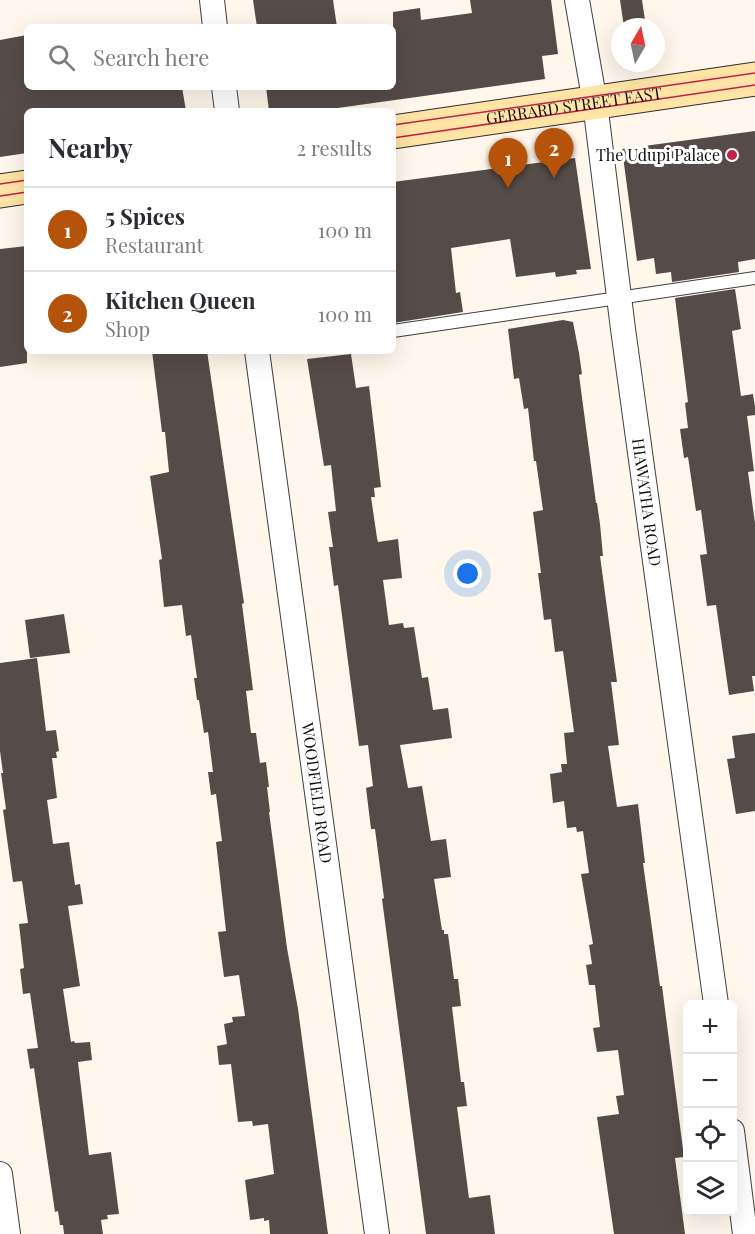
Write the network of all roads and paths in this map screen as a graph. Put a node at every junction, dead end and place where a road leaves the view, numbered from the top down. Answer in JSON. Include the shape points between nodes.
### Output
{"nodes":[{"id":1,"x":212,"y":0,"type":"edge"},
{"id":2,"x":577,"y":0,"type":"edge"},
{"id":3,"x":216,"y":24,"type":"edge"},
{"id":4,"x":755,"y":79,"type":"edge"},
{"id":5,"x":224,"y":90,"type":"edge"},
{"id":6,"x":595,"y":103,"type":"junction"},
{"id":7,"x":227,"y":108,"type":"edge"},
{"id":8,"x":396,"y":132,"type":"edge"},
{"id":9,"x":24,"y":187,"type":"edge"},
{"id":10,"x":0,"y":191,"type":"edge"},
{"id":11,"x":755,"y":278,"type":"edge"},
{"id":12,"x":619,"y":298,"type":"junction"},
{"id":13,"x":396,"y":330,"type":"edge"},
{"id":14,"x":257,"y":354,"type":"edge"},
{"id":15,"x":715,"y":1000,"type":"edge"},
{"id":16,"x":736,"y":1162,"type":"edge"},
{"id":17,"x":0,"y":1174,"type":"edge"},
{"id":18,"x":8,"y":1234,"type":"edge"},
{"id":19,"x":377,"y":1234,"type":"edge"},
{"id":20,"x":745,"y":1234,"type":"edge"}],
"edges":[{"from":1,"to":3,"type":"street"},
{"from":2,"to":6,"type":"street","name":"HIAWATHA ROAD"},
{"from":4,"to":6,"type":"main road","name":"GERRARD STREET EAST"},
{"from":5,"to":7,"type":"street"},
{"from":6,"to":8,"type":"main road","name":"GERRARD STREET EAST"},
{"from":6,"to":12,"type":"street","name":"HIAWATHA ROAD"},
{"from":9,"to":10,"type":"main road"},
{"from":11,"to":12,"type":"lane"},
{"from":12,"to":13,"type":"lane"},
{"from":12,"to":15,"type":"street","name":"HIAWATHA ROAD"},
{"from":14,"to":19,"type":"street","name":"WOODFIELD ROAD"},
{"from":16,"to":20,"type":"street"},
{"from":17,"to":18,"type":"street"}]}
